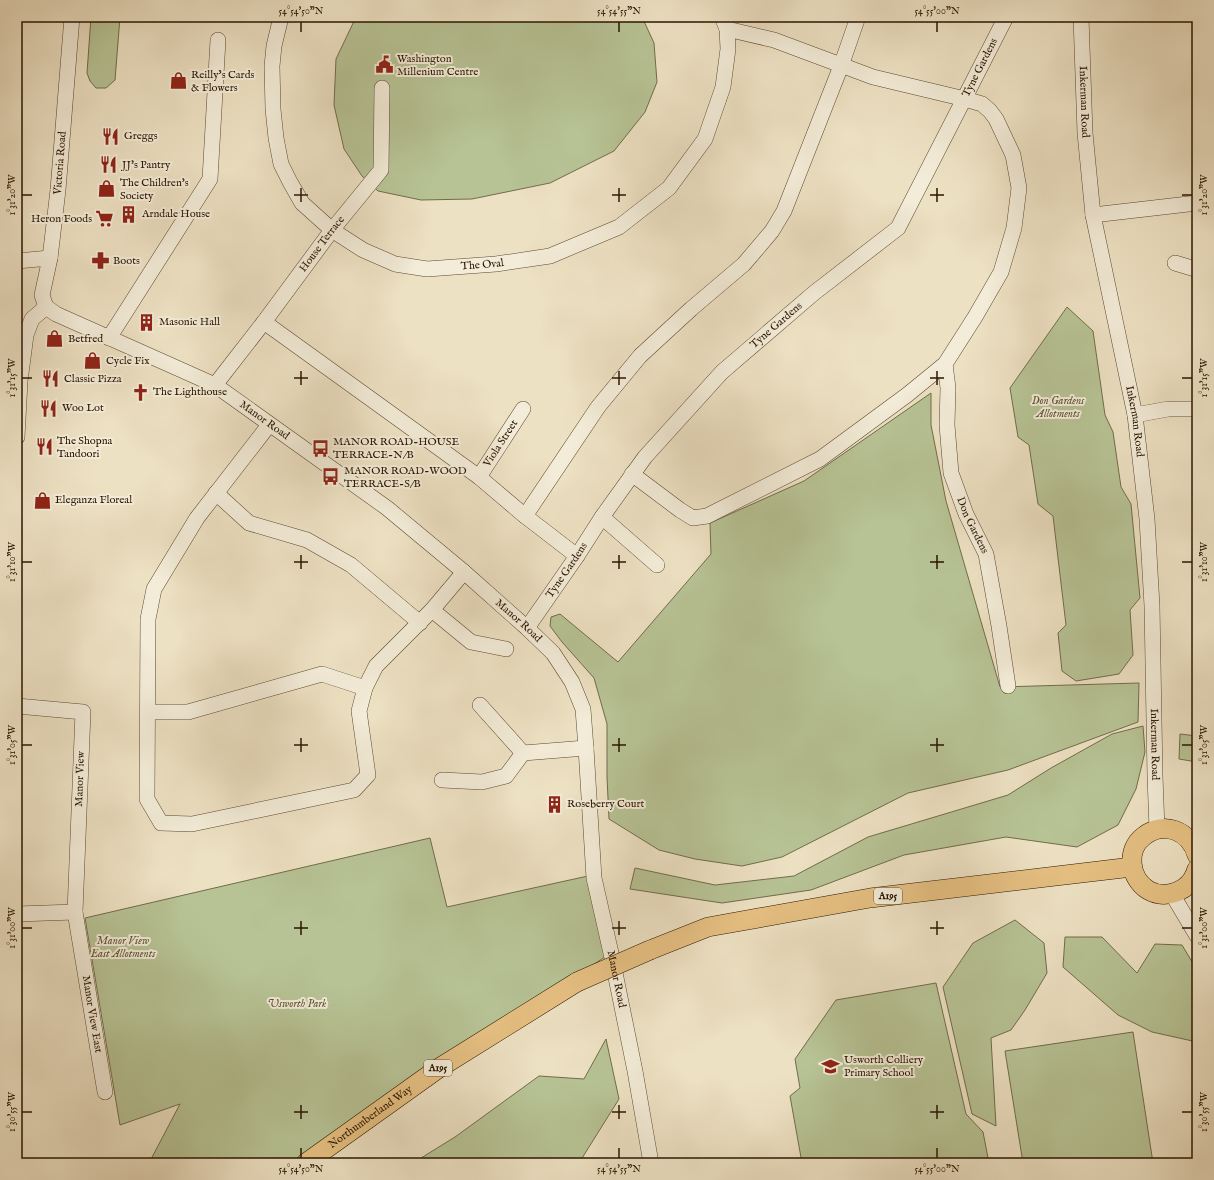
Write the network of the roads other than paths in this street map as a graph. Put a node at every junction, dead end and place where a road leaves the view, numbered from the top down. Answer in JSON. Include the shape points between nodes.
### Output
{"nodes":[{"id":1,"x":72,"y":17,"type":"edge"},
{"id":2,"x":281,"y":17,"type":"edge"},
{"id":3,"x":858,"y":17,"type":"edge"},
{"id":4,"x":1006,"y":17,"type":"edge"},
{"id":5,"x":1081,"y":17,"type":"edge"},
{"id":6,"x":725,"y":23,"type":"edge"},
{"id":7,"x":218,"y":40,"type":"dead end"},
{"id":8,"x":841,"y":66,"type":"junction"},
{"id":9,"x":382,"y":88,"type":"dead end"},
{"id":10,"x":965,"y":99,"type":"junction"},
{"id":11,"x":1197,"y":203,"type":"edge"},
{"id":12,"x":1093,"y":215,"type":"junction"},
{"id":13,"x":332,"y":230,"type":"junction"},
{"id":14,"x":50,"y":258,"type":"junction"},
{"id":15,"x":17,"y":261,"type":"edge"},
{"id":16,"x":1176,"y":263,"type":"dead end"},
{"id":17,"x":1196,"y":272,"type":"edge"},
{"id":18,"x":46,"y":307,"type":"junction"},
{"id":19,"x":264,"y":322,"type":"junction"},
{"id":20,"x":109,"y":338,"type":"junction"},
{"id":21,"x":945,"y":364,"type":"junction"},
{"id":22,"x":215,"y":385,"type":"junction"},
{"id":23,"x":523,"y":409,"type":"dead end"},
{"id":24,"x":1197,"y":409,"type":"edge"},
{"id":25,"x":1135,"y":415,"type":"junction"},
{"id":26,"x":270,"y":425,"type":"junction"},
{"id":27,"x":17,"y":437,"type":"edge"},
{"id":28,"x":632,"y":474,"type":"junction"},
{"id":29,"x":479,"y":477,"type":"junction"},
{"id":30,"x":216,"y":493,"type":"junction"},
{"id":31,"x":525,"y":516,"type":"junction"},
{"id":32,"x":602,"y":517,"type":"junction"},
{"id":33,"x":577,"y":556,"type":"junction"},
{"id":34,"x":657,"y":565,"type":"dead end"},
{"id":35,"x":464,"y":572,"type":"junction"},
{"id":36,"x":432,"y":610,"type":"junction"},
{"id":37,"x":420,"y":623,"type":"junction"},
{"id":38,"x":527,"y":628,"type":"junction"},
{"id":39,"x":506,"y":649,"type":"dead end"},
{"id":40,"x":1008,"y":686,"type":"dead end"},
{"id":41,"x":365,"y":688,"type":"junction"},
{"id":42,"x":480,"y":705,"type":"dead end"},
{"id":43,"x":17,"y":706,"type":"edge"},
{"id":44,"x":148,"y":712,"type":"junction"},
{"id":45,"x":586,"y":748,"type":"junction"},
{"id":46,"x":523,"y":754,"type":"junction"},
{"id":47,"x":442,"y":780,"type":"dead end"},
{"id":48,"x":1157,"y":829,"type":"junction"},
{"id":49,"x":1197,"y":855,"type":"edge"},
{"id":50,"x":1132,"y":867,"type":"junction"},
{"id":51,"x":1197,"y":869,"type":"edge"},
{"id":52,"x":1172,"y":894,"type":"junction"},
{"id":53,"x":75,"y":912,"type":"junction"},
{"id":54,"x":17,"y":914,"type":"edge"},
{"id":55,"x":1197,"y":936,"type":"edge"},
{"id":56,"x":105,"y":1092,"type":"dead end"},
{"id":57,"x":306,"y":1163,"type":"edge"},
{"id":58,"x":651,"y":1163,"type":"edge"}],
"edges":[{"from":1,"to":14,"type":"street","name":"Victoria Road"},
{"from":2,"to":13,"type":"street","name":"The Oval","via":[[272,66],[273,109],[281,164],[302,203]]},
{"from":3,"to":8,"type":"street"},
{"from":4,"to":10,"type":"street","name":"Tyne Gardens"},
{"from":5,"to":12,"type":"street","name":"Inkerman Road","via":[[1085,133]]},
{"from":6,"to":8,"type":"street"},
{"from":6,"to":13,"type":"street","name":"The Oval","via":[[728,49],[723,87],[705,139],[669,188],[619,227],[550,256],[496,264],[427,269],[395,264],[363,250]]},
{"from":7,"to":20,"type":"street","via":[[210,179]]},
{"from":8,"to":10,"type":"street","via":[[873,77]]},
{"from":8,"to":31,"type":"street","via":[[784,211],[772,231],[744,264],[640,356],[598,407]]},
{"from":9,"to":13,"type":"street","name":"House Terrace","via":[[381,170]]},
{"from":10,"to":21,"type":"street","via":[[982,104],[996,119],[1013,155],[1019,188],[1014,228],[1001,272]]},
{"from":10,"to":28,"type":"street","name":"Tyne Gardens","via":[[898,228],[814,293],[722,372]]},
{"from":11,"to":12,"type":"street"},
{"from":12,"to":25,"type":"street","name":"Inkerman Road"},
{"from":13,"to":19,"type":"street","name":"House Terrace"},
{"from":14,"to":15,"type":"street"},
{"from":14,"to":18,"type":"street","name":"Victoria Road","via":[[42,295]]},
{"from":16,"to":17,"type":"street"},
{"from":18,"to":20,"type":"street","name":"Manor Road"},
{"from":18,"to":27,"type":"street","via":[[32,319],[26,335]]},
{"from":19,"to":22,"type":"street","name":"House Terrace"},
{"from":19,"to":29,"type":"street"},
{"from":20,"to":22,"type":"street","name":"Manor Road"},
{"from":21,"to":28,"type":"street","via":[[820,459],[707,516],[693,518]]},
{"from":21,"to":40,"type":"street","name":"Don Gardens","via":[[951,473],[966,514],[986,554]]},
{"from":22,"to":26,"type":"street","name":"Manor Road"},
{"from":23,"to":29,"type":"street","name":"Viola Street"},
{"from":24,"to":25,"type":"street"},
{"from":25,"to":48,"type":"street","name":"Inkerman Road","via":[[1147,519],[1152,606]]},
{"from":26,"to":30,"type":"street"},
{"from":26,"to":35,"type":"street","name":"Manor Road","via":[[387,508]]},
{"from":28,"to":32,"type":"street","name":"Tyne Gardens"},
{"from":29,"to":31,"type":"street"},
{"from":30,"to":37,"type":"street","via":[[249,523],[307,540],[351,565]]},
{"from":30,"to":44,"type":"street","via":[[197,518],[154,589],[148,619]]},
{"from":31,"to":33,"type":"street"},
{"from":32,"to":33,"type":"street","name":"Tyne Gardens"},
{"from":32,"to":34,"type":"street"},
{"from":33,"to":38,"type":"street","name":"Tyne Gardens"},
{"from":35,"to":36,"type":"street"},
{"from":35,"to":38,"type":"street","name":"Manor Road"},
{"from":36,"to":37,"type":"street"},
{"from":36,"to":39,"type":"street","via":[[471,642]]},
{"from":37,"to":41,"type":"street","via":[[376,666]]},
{"from":38,"to":45,"type":"street","name":"Manor Road","via":[[553,653],[572,682],[583,709]]},
{"from":41,"to":44,"type":"street","via":[[322,674],[188,712]]},
{"from":41,"to":44,"type":"street","via":[[359,711],[368,775],[354,790],[192,824],[161,823],[147,799]]},
{"from":42,"to":46,"type":"street"},
{"from":43,"to":53,"type":"street","name":"Manor View","via":[[83,712]]},
{"from":45,"to":46,"type":"street"},
{"from":45,"to":58,"type":"street","name":"Manor Road","via":[[594,878],[635,1071]]},
{"from":46,"to":47,"type":"street","via":[[506,776],[482,782]]},
{"from":48,"to":49,"type":"main road","via":[[1169,828],[1180,832],[1189,839]]},
{"from":48,"to":50,"type":"main road","via":[[1136,844],[1132,855]]},
{"from":50,"to":52,"type":"main road","via":[[1140,884],[1149,891],[1160,895]]},
{"from":50,"to":57,"type":"main road","name":"Northumberland Way","number":"A195","bridge":true,"via":[[870,898],[708,927],[576,982],[439,1068]]},
{"from":51,"to":52,"type":"main road","via":[[1193,880],[1185,888]]},
{"from":52,"to":55,"type":"street"},
{"from":53,"to":54,"type":"street"},
{"from":53,"to":56,"type":"street","name":"Manor View East"}]}
